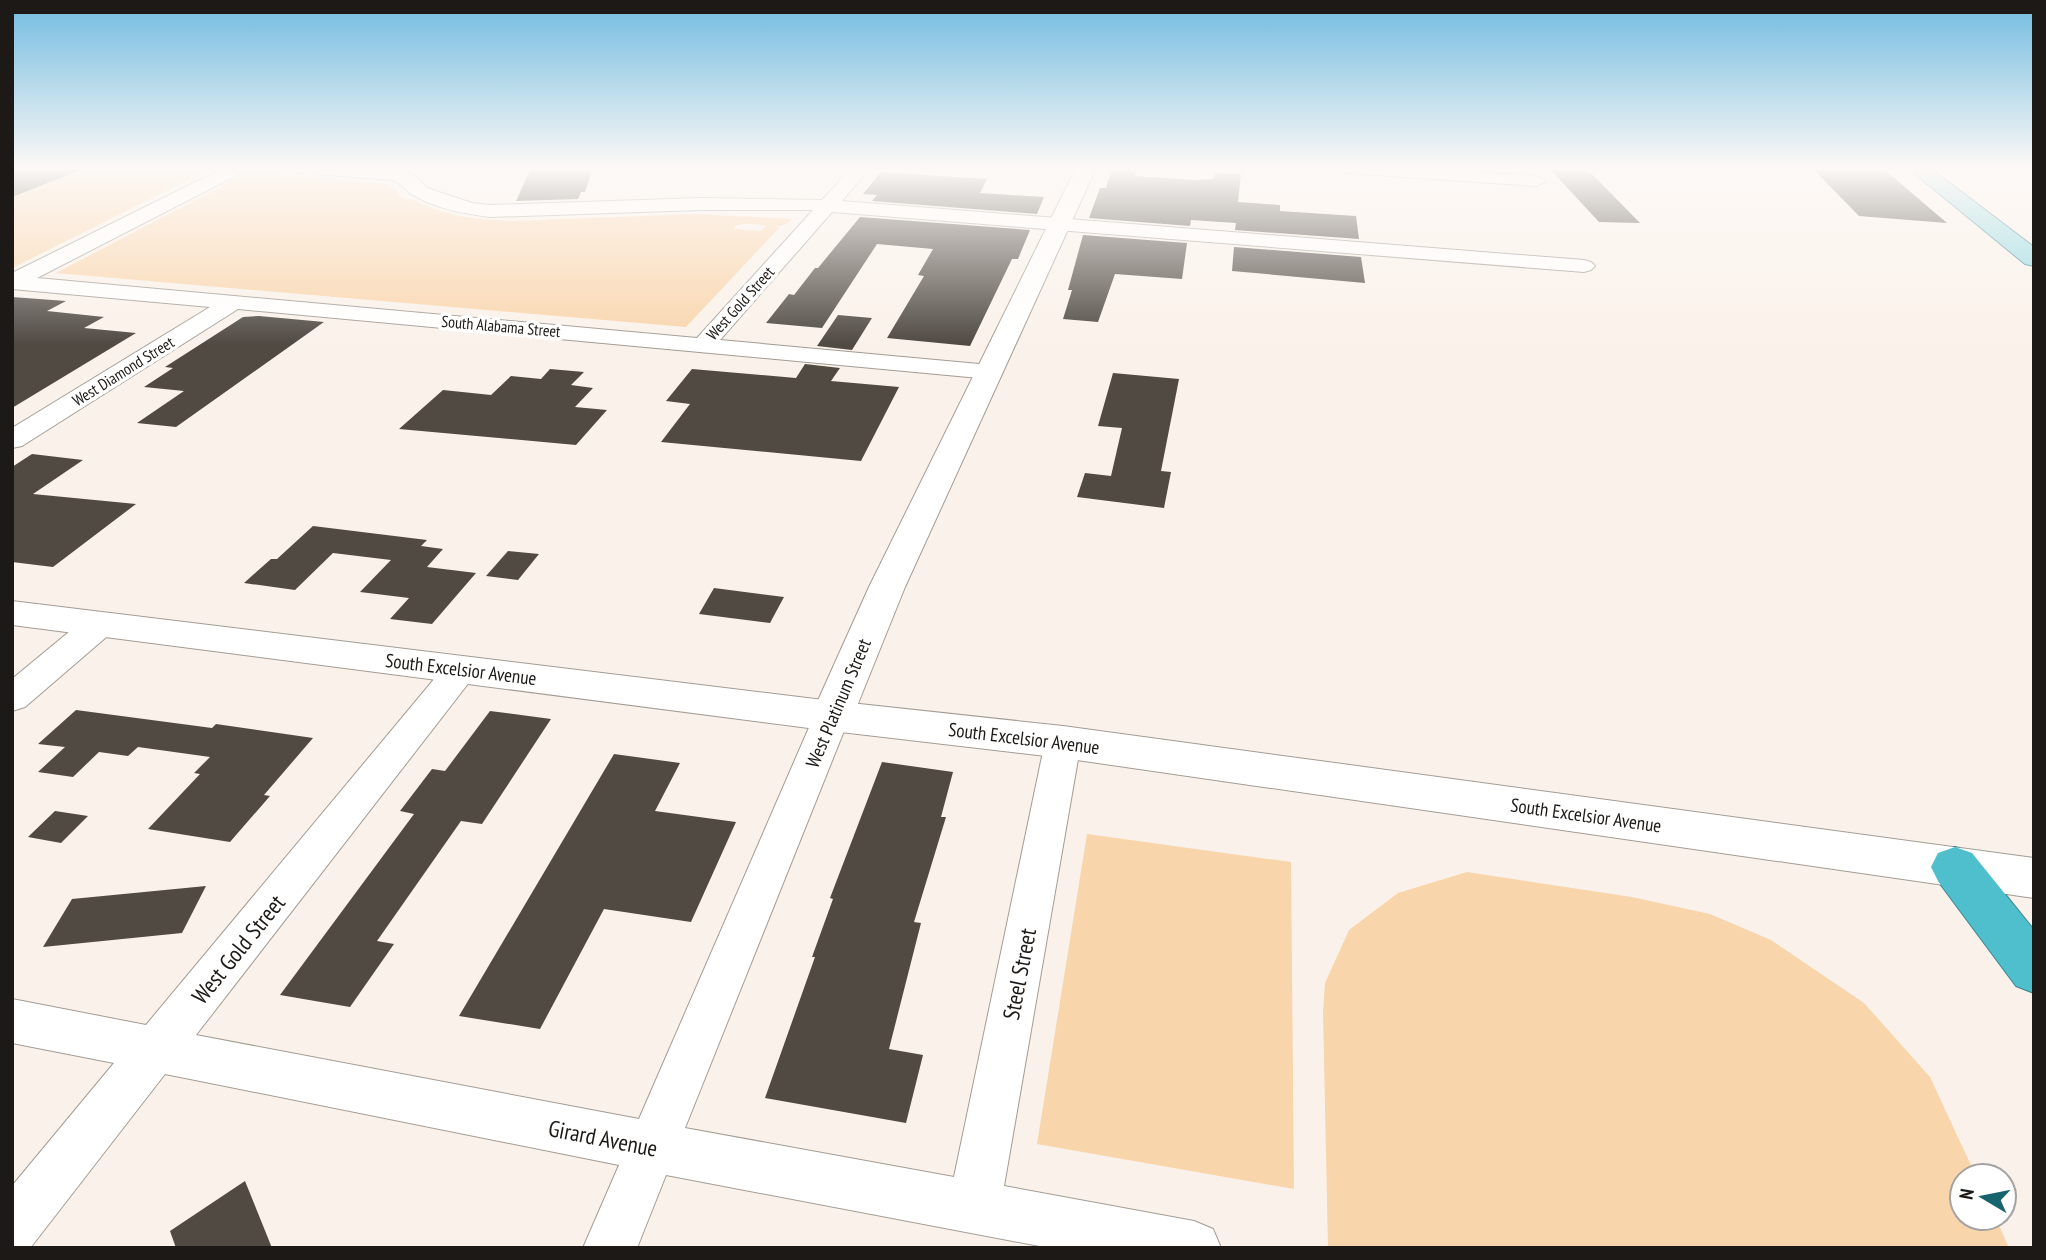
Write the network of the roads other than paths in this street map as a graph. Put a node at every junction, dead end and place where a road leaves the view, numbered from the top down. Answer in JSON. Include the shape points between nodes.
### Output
{"nodes":[{"id":1,"x":121,"y":227,"type":"edge"},
{"id":2,"x":808,"y":227,"type":"edge"},
{"id":3,"x":1058,"y":227,"type":"edge"},
{"id":4,"x":1094,"y":227,"type":"edge"},
{"id":5,"x":1992,"y":227,"type":"edge"},
{"id":6,"x":2034,"y":260,"type":"edge"},
{"id":7,"x":1584,"y":266,"type":"dead end"},
{"id":8,"x":12,"y":282,"type":"edge"},
{"id":9,"x":234,"y":302,"type":"junction"},
{"id":10,"x":703,"y":345,"type":"junction"},
{"id":11,"x":990,"y":372,"type":"junction"},
{"id":12,"x":12,"y":440,"type":"edge"},
{"id":13,"x":12,"y":612,"type":"edge"},
{"id":14,"x":99,"y":625,"type":"junction"},
{"id":15,"x":462,"y":668,"type":"junction"},
{"id":16,"x":12,"y":698,"type":"edge"},
{"id":17,"x":832,"y":716,"type":"junction"},
{"id":18,"x":1063,"y":742,"type":"junction"},
{"id":19,"x":1955,"y":867,"type":"junction"},
{"id":20,"x":2034,"y":878,"type":"edge"},
{"id":21,"x":2034,"y":970,"type":"edge"},
{"id":22,"x":12,"y":1021,"type":"edge"},
{"id":23,"x":157,"y":1049,"type":"junction"},
{"id":24,"x":652,"y":1147,"type":"junction"},
{"id":25,"x":974,"y":1206,"type":"junction"},
{"id":26,"x":12,"y":1228,"type":"edge"},
{"id":27,"x":610,"y":1248,"type":"edge"},
{"id":28,"x":1194,"y":1248,"type":"edge"}],
"edges":[{"from":1,"to":8,"type":"street"},
{"from":2,"to":10,"type":"street","name":"West Gold Street"},
{"from":3,"to":11,"type":"main road","name":"West Platinum Street"},
{"from":4,"to":7,"type":"street"},
{"from":5,"to":6,"type":"main road"},
{"from":8,"to":9,"type":"street","name":"South Alabama Street"},
{"from":9,"to":10,"type":"street","name":"South Alabama Street"},
{"from":9,"to":12,"type":"street","name":"West Diamond Street"},
{"from":10,"to":11,"type":"street","name":"South Alabama Street"},
{"from":11,"to":17,"type":"main road","name":"West Platinum Street","via":[[887,587]]},
{"from":13,"to":14,"type":"main road","name":"South Excelsior Avenue"},
{"from":14,"to":15,"type":"main road","name":"South Excelsior Avenue"},
{"from":14,"to":16,"type":"street"},
{"from":15,"to":17,"type":"main road","name":"South Excelsior Avenue"},
{"from":15,"to":23,"type":"street","name":"West Gold Street"},
{"from":17,"to":18,"type":"main road","name":"South Excelsior Avenue"},
{"from":17,"to":24,"type":"street","name":"West Platinum Street"},
{"from":18,"to":19,"type":"main road","name":"South Excelsior Avenue"},
{"from":18,"to":25,"type":"street","name":"Steel Street"},
{"from":19,"to":20,"type":"main road","name":"South Excelsior Avenue"},
{"from":19,"to":21,"type":"highway"},
{"from":22,"to":23,"type":"street","name":"Girard Avenue"},
{"from":23,"to":24,"type":"street","name":"Girard Avenue"},
{"from":23,"to":26,"type":"street","name":"West Gold Street"},
{"from":24,"to":25,"type":"street","name":"Girard Avenue"},
{"from":24,"to":27,"type":"street","name":"West Platinum Street"},
{"from":25,"to":28,"type":"street","name":"Girard Avenue"}]}
